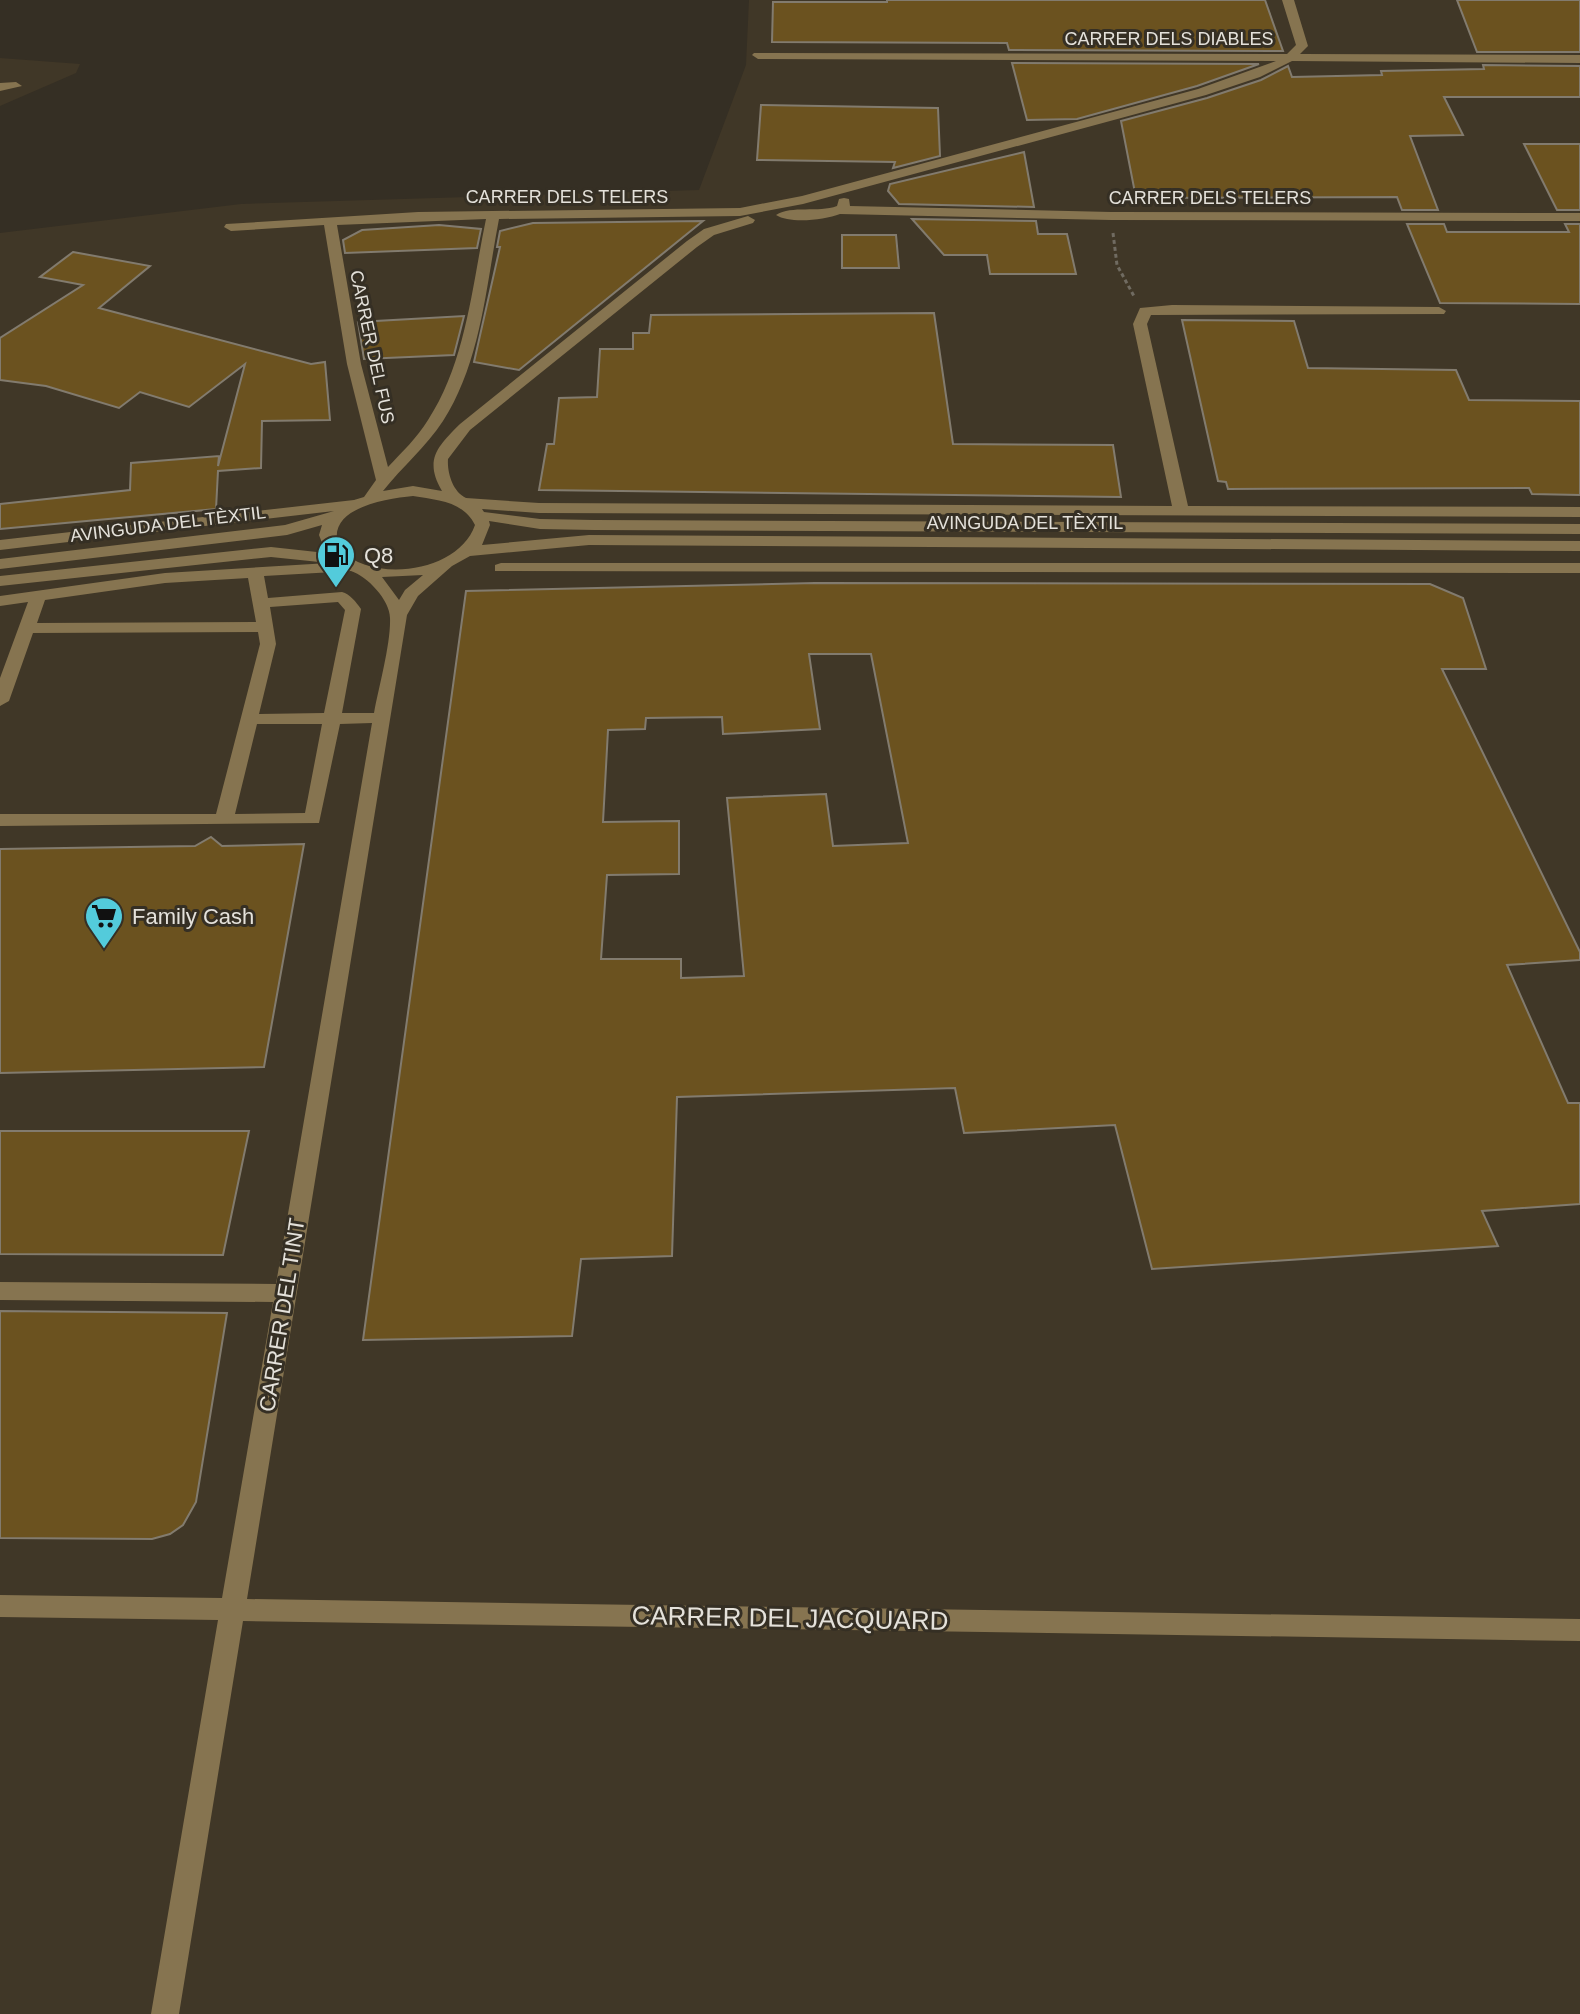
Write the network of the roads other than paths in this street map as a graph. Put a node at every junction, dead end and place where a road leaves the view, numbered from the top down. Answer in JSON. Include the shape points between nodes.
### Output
{"nodes":[{"id":1,"x":1288,"y":0,"type":"edge"},
{"id":2,"x":758,"y":55,"type":"dead end"},
{"id":3,"x":1291,"y":58,"type":"junction"},
{"id":4,"x":1580,"y":59,"type":"edge"},
{"id":5,"x":16,"y":86,"type":"dead end"},
{"id":6,"x":0,"y":87,"type":"edge"},
{"id":7,"x":852,"y":187,"type":"junction"},
{"id":8,"x":821,"y":195,"type":"junction"},
{"id":9,"x":803,"y":200,"type":"junction"},
{"id":10,"x":842,"y":206,"type":"junction"},
{"id":11,"x":813,"y":213,"type":"junction"},
{"id":12,"x":691,"y":214,"type":"junction"},
{"id":13,"x":493,"y":215,"type":"junction"},
{"id":14,"x":1580,"y":217,"type":"edge"},
{"id":15,"x":330,"y":221,"type":"junction"},
{"id":16,"x":231,"y":227,"type":"dead end"},
{"id":17,"x":709,"y":232,"type":"junction"},
{"id":18,"x":1439,"y":311,"type":"dead end"},
{"id":19,"x":383,"y":479,"type":"junction"},
{"id":20,"x":371,"y":497,"type":"junction"},
{"id":21,"x":354,"y":504,"type":"junction"},
{"id":22,"x":466,"y":505,"type":"junction"},
{"id":23,"x":1181,"y":511,"type":"junction"},
{"id":24,"x":1580,"y":512,"type":"edge"},
{"id":25,"x":339,"y":515,"type":"junction"},
{"id":26,"x":1580,"y":529,"type":"edge"},
{"id":27,"x":0,"y":545,"type":"edge"},
{"id":28,"x":1188,"y":545,"type":"junction"},
{"id":29,"x":1580,"y":546,"type":"edge"},
{"id":30,"x":470,"y":551,"type":"junction"},
{"id":31,"x":0,"y":564,"type":"edge"},
{"id":32,"x":353,"y":565,"type":"junction"},
{"id":33,"x":445,"y":565,"type":"junction"},
{"id":34,"x":1191,"y":566,"type":"junction"},
{"id":35,"x":501,"y":568,"type":"dead end"},
{"id":36,"x":1580,"y":568,"type":"edge"},
{"id":37,"x":255,"y":571,"type":"junction"},
{"id":38,"x":0,"y":581,"type":"edge"},
{"id":39,"x":38,"y":597,"type":"junction"},
{"id":40,"x":0,"y":601,"type":"edge"},
{"id":41,"x":261,"y":603,"type":"junction"},
{"id":42,"x":399,"y":615,"type":"junction"},
{"id":43,"x":265,"y":627,"type":"junction"},
{"id":44,"x":27,"y":628,"type":"junction"},
{"id":45,"x":0,"y":701,"type":"edge"},
{"id":46,"x":331,"y":718,"type":"junction"},
{"id":47,"x":382,"y":718,"type":"junction"},
{"id":48,"x":250,"y":719,"type":"junction"},
{"id":49,"x":224,"y":819,"type":"junction"},
{"id":50,"x":0,"y":820,"type":"edge"},
{"id":51,"x":0,"y":1291,"type":"edge"},
{"id":52,"x":286,"y":1293,"type":"junction"},
{"id":53,"x":0,"y":1606,"type":"edge"},
{"id":54,"x":233,"y":1609,"type":"junction"},
{"id":55,"x":1580,"y":1630,"type":"edge"},
{"id":56,"x":165,"y":2014,"type":"edge"}],
"edges":[{"from":1,"to":3,"type":"street","via":[[1302,38]]},
{"from":2,"to":3,"type":"street","name":"CARRER DELS DIABLES"},
{"from":3,"to":4,"type":"street","name":"CARRER DELS DIABLES"},
{"from":3,"to":7,"type":"street","name":"CARRER DELS TELERS","via":[[1202,92]]},
{"from":5,"to":6,"type":"street"},
{"from":7,"to":8,"type":"street","name":"CARRER DELS TELERS"},
{"from":7,"to":10,"type":"street"},
{"from":8,"to":9,"type":"street","name":"CARRER DELS TELERS"},
{"from":8,"to":10,"type":"street","via":[[835,197]]},
{"from":9,"to":11,"type":"street","via":[[803,208]]},
{"from":9,"to":12,"type":"street","name":"CARRER DELS TELERS","via":[[740,212]]},
{"from":10,"to":11,"type":"street","via":[[827,214]]},
{"from":10,"to":14,"type":"street","name":"CARRER DELS TELERS","via":[[1111,216]]},
{"from":11,"to":17,"type":"street","via":[[751,219]]},
{"from":12,"to":13,"type":"street","name":"CARRER DELS TELERS"},
{"from":12,"to":17,"type":"street","via":[[709,221]]},
{"from":13,"to":15,"type":"street","name":"CARRER DELS TELERS"},
{"from":13,"to":19,"type":"street","via":[[470,330],[451,389],[437,419]]},
{"from":15,"to":16,"type":"street","name":"CARRER DELS TELERS"},
{"from":15,"to":19,"type":"street","name":"CARRER DEL FUS","via":[[354,364]]},
{"from":17,"to":22,"type":"street","via":[[446,446],[439,475]]},
{"from":18,"to":23,"type":"street","via":[[1145,311],[1140,324]]},
{"from":19,"to":20,"type":"street"},
{"from":20,"to":21,"type":"street"},
{"from":20,"to":22,"type":"street","via":[[413,491]]},
{"from":21,"to":25,"type":"street"},
{"from":21,"to":27,"type":"street"},
{"from":22,"to":23,"type":"street"},
{"from":22,"to":26,"type":"street","name":"AVINGUDA DEL TÈXTIL","via":[[540,524]]},
{"from":22,"to":30,"type":"street","via":[[482,533]]},
{"from":23,"to":24,"type":"street"},
{"from":25,"to":31,"type":"street","name":"AVINGUDA DEL TÈXTIL","via":[[287,530]]},
{"from":25,"to":32,"type":"street","via":[[327,537],[330,549]]},
{"from":28,"to":29,"type":"street","name":"AVINGUDA DEL TÈXTIL"},
{"from":28,"to":30,"type":"street","name":"AVINGUDA DEL TÈXTIL","via":[[589,540]]},
{"from":28,"to":34,"type":"street"},
{"from":30,"to":33,"type":"street"},
{"from":32,"to":33,"type":"street","via":[[406,574]]},
{"from":32,"to":37,"type":"street"},
{"from":32,"to":38,"type":"street","name":"AVINGUDA DEL TÈXTIL","via":[[271,552]]},
{"from":32,"to":42,"type":"street","via":[[385,590]]},
{"from":33,"to":42,"type":"street","via":[[411,593]]},
{"from":34,"to":35,"type":"street"},
{"from":34,"to":36,"type":"street"},
{"from":37,"to":39,"type":"street"},
{"from":37,"to":41,"type":"street"},
{"from":39,"to":40,"type":"street"},
{"from":39,"to":44,"type":"street"},
{"from":41,"to":43,"type":"street"},
{"from":41,"to":46,"type":"street","via":[[342,597],[353,609]]},
{"from":42,"to":47,"type":"street","name":"CARRER DEL TINT"},
{"from":43,"to":44,"type":"street"},
{"from":43,"to":48,"type":"street","via":[[268,644]]},
{"from":44,"to":45,"type":"street"},
{"from":46,"to":47,"type":"street"},
{"from":46,"to":48,"type":"street"},
{"from":46,"to":49,"type":"street","via":[[313,819]]},
{"from":47,"to":52,"type":"street","name":"CARRER DEL TINT"},
{"from":48,"to":49,"type":"street"},
{"from":49,"to":50,"type":"street"},
{"from":51,"to":52,"type":"street"},
{"from":52,"to":54,"type":"street","name":"CARRER DEL TINT"},
{"from":53,"to":54,"type":"street","name":"CARRER DEL JACQUARD"},
{"from":54,"to":55,"type":"street","name":"CARRER DEL JACQUARD"},
{"from":54,"to":56,"type":"street","name":"CARRER DEL TINT"}]}
